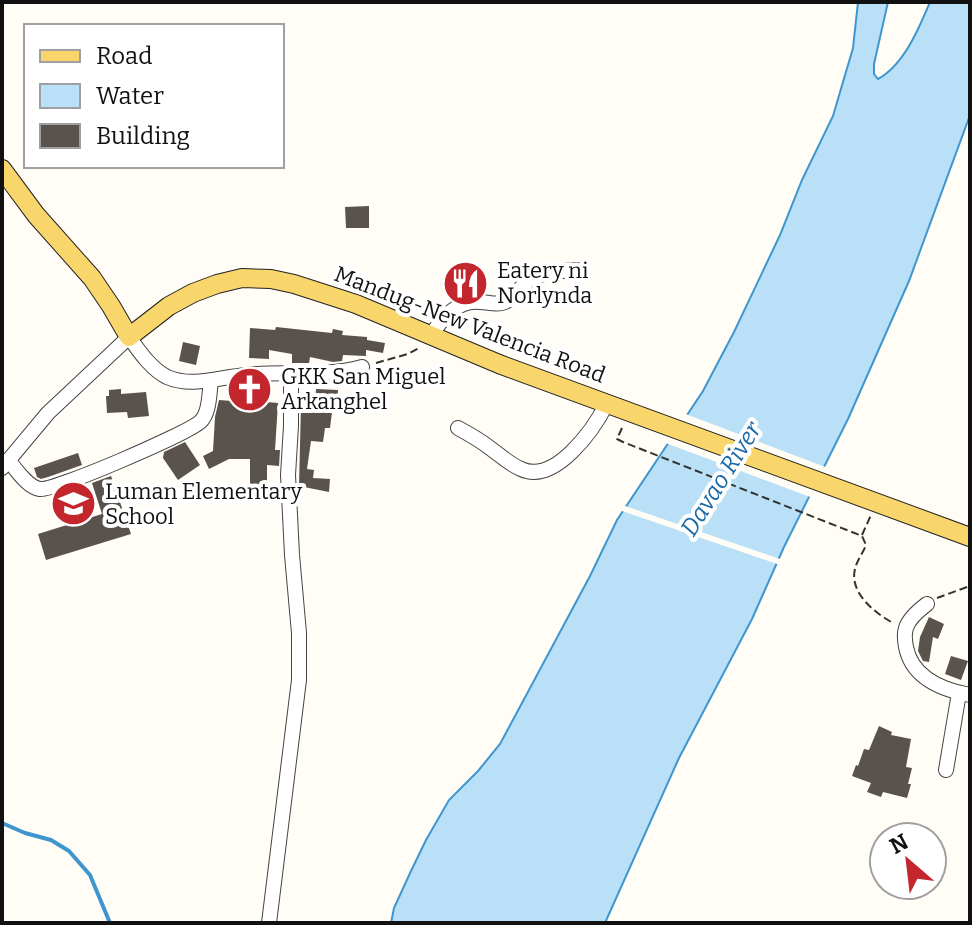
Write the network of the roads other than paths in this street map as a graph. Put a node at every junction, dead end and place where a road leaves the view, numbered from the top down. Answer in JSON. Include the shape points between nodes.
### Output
{"nodes":[{"id":1,"x":2,"y":169,"type":"edge"},
{"id":2,"x":577,"y":270,"type":"dead end"},
{"id":3,"x":431,"y":336,"type":"junction"},
{"id":4,"x":129,"y":337,"type":"junction"},
{"id":5,"x":362,"y":367,"type":"road end"},
{"id":6,"x":291,"y":373,"type":"junction"},
{"id":7,"x":211,"y":381,"type":"junction"},
{"id":8,"x":607,"y":403,"type":"junction"},
{"id":9,"x":458,"y":428,"type":"dead end"},
{"id":10,"x":5,"y":464,"type":"edge"},
{"id":11,"x":970,"y":537,"type":"edge"},
{"id":12,"x":927,"y":604,"type":"road end"},
{"id":13,"x":965,"y":694,"type":"edge"},
{"id":14,"x":946,"y":770,"type":"dead end"},
{"id":15,"x":269,"y":923,"type":"edge"}],
"edges":[{"from":1,"to":4,"type":"main road","via":[[92,278]]},
{"from":2,"to":3,"type":"street","via":[[542,274],[497,305],[460,305]]},
{"from":3,"to":4,"type":"main road","name":"Mandug-New Valencia Road","via":[[294,284],[242,278],[193,293]]},
{"from":3,"to":8,"type":"main road","name":"Mandug-New Valencia Road"},
{"from":4,"to":7,"type":"street","via":[[167,377]]},
{"from":4,"to":10,"type":"street","name":"Mandug-New Valencia Road","via":[[48,413]]},
{"from":5,"to":6,"type":"street","via":[[330,374]]},
{"from":6,"to":7,"type":"street"},
{"from":6,"to":15,"type":"street","via":[[288,475],[299,680]]},
{"from":7,"to":10,"type":"street","via":[[200,421],[109,465],[42,489]]},
{"from":8,"to":9,"type":"street","via":[[571,453],[532,473]]},
{"from":8,"to":11,"type":"main road","name":"Mandug-New Valencia Road"},
{"from":12,"to":13,"type":"street","via":[[906,627],[908,654],[931,682]]},
{"from":13,"to":14,"type":"street"}]}
